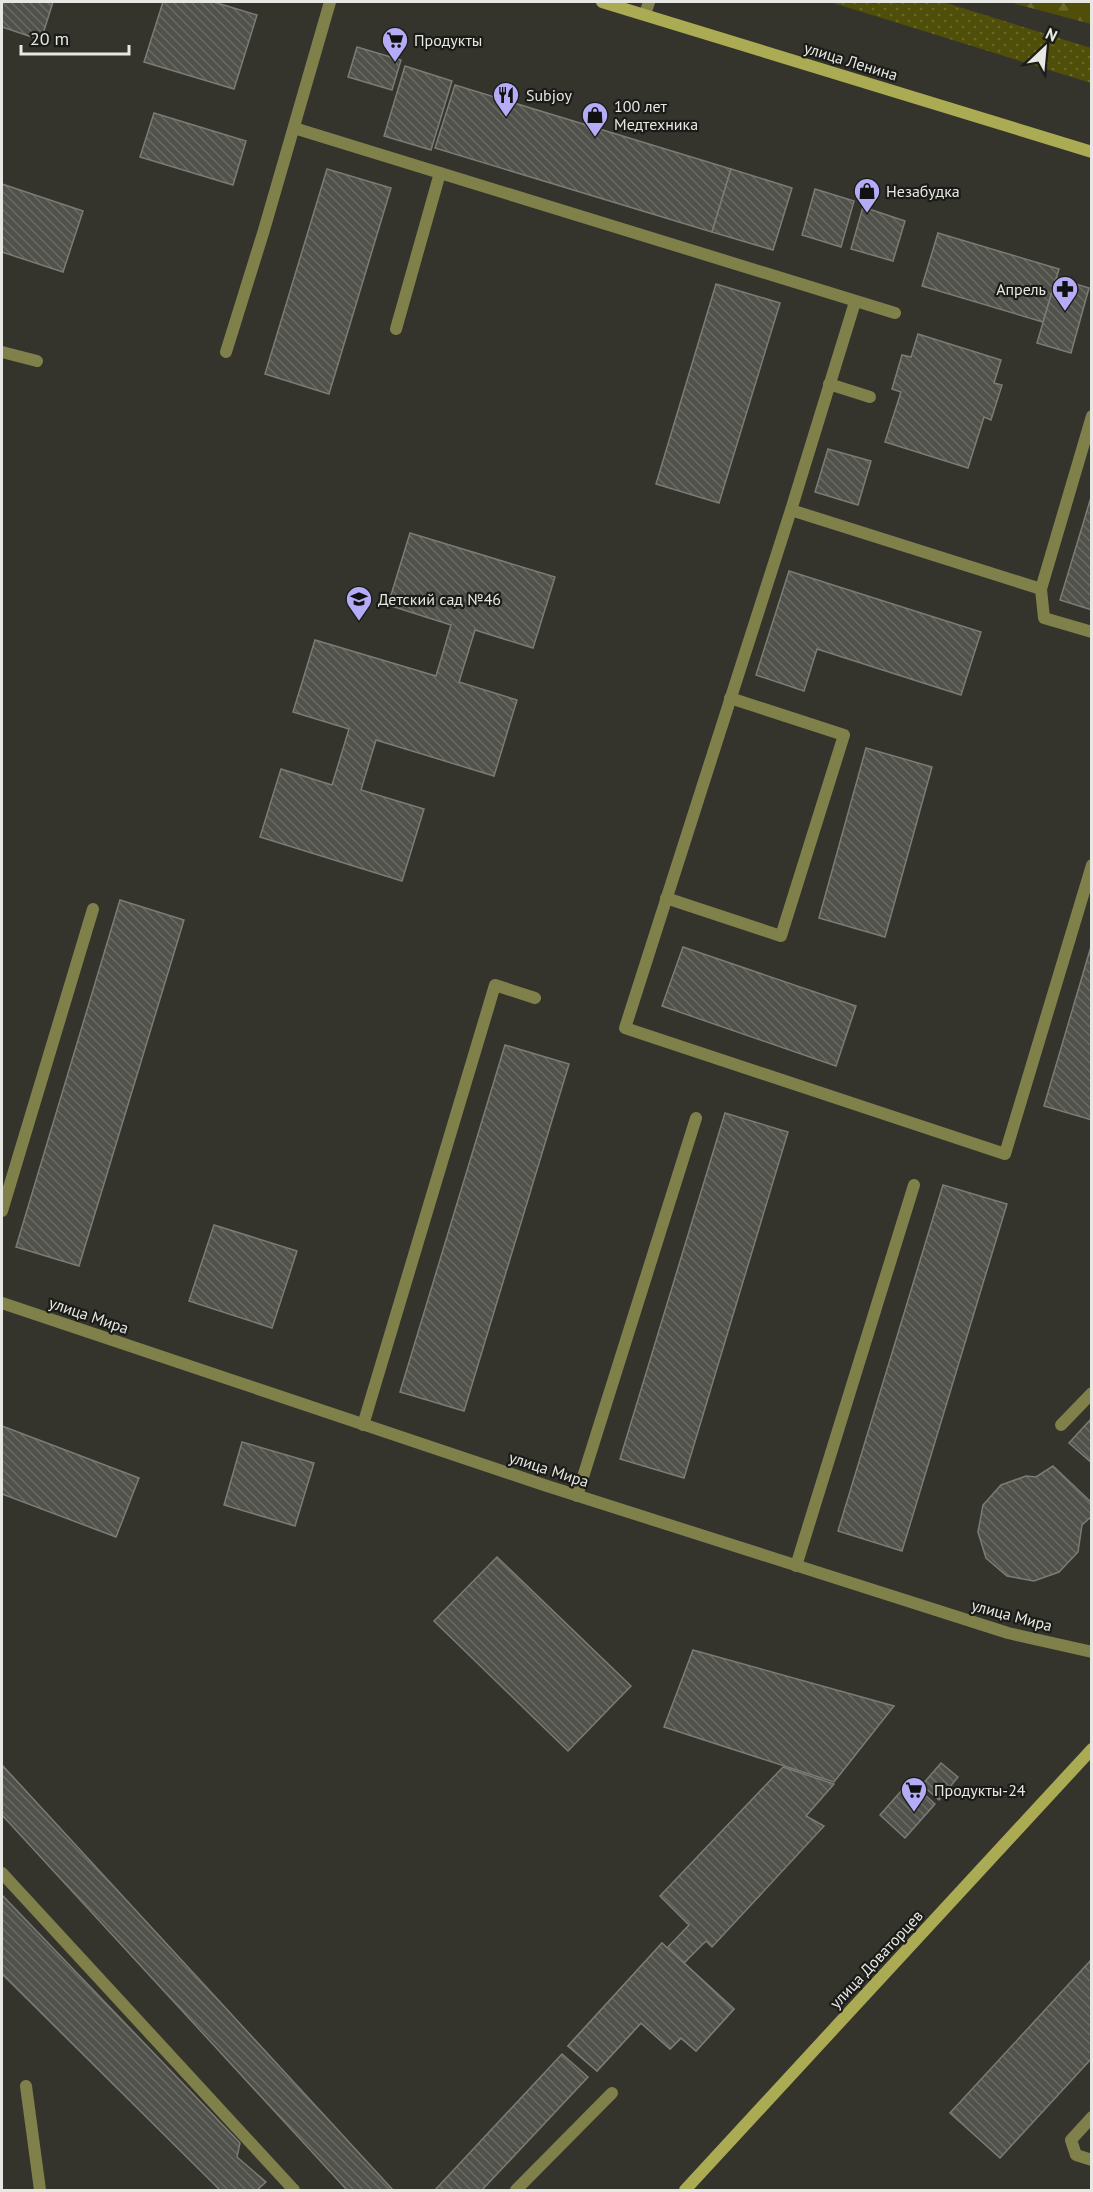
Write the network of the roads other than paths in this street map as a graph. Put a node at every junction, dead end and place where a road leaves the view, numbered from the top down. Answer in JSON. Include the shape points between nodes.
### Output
{"nodes":[{"id":1,"x":330,"y":2,"type":"edge"},
{"id":2,"x":602,"y":2,"type":"edge"},
{"id":3,"x":649,"y":2,"type":"edge"},
{"id":4,"x":645,"y":14,"type":"junction"},
{"id":5,"x":294,"y":128,"type":"junction"},
{"id":6,"x":1092,"y":152,"type":"edge"},
{"id":7,"x":440,"y":173,"type":"junction"},
{"id":8,"x":855,"y":302,"type":"junction"},
{"id":9,"x":895,"y":313,"type":"dead end"},
{"id":10,"x":396,"y":329,"type":"dead end"},
{"id":11,"x":2,"y":352,"type":"edge"},
{"id":12,"x":226,"y":352,"type":"dead end"},
{"id":13,"x":37,"y":361,"type":"dead end"},
{"id":14,"x":829,"y":384,"type":"junction"},
{"id":15,"x":870,"y":397,"type":"dead end"},
{"id":16,"x":1092,"y":416,"type":"edge"},
{"id":17,"x":791,"y":510,"type":"junction"},
{"id":18,"x":1041,"y":589,"type":"junction"},
{"id":19,"x":1092,"y":632,"type":"edge"},
{"id":20,"x":730,"y":698,"type":"junction"},
{"id":21,"x":1092,"y":865,"type":"edge"},
{"id":22,"x":666,"y":897,"type":"junction"},
{"id":23,"x":93,"y":909,"type":"dead end"},
{"id":24,"x":535,"y":999,"type":"dead end"},
{"id":25,"x":696,"y":1118,"type":"dead end"},
{"id":26,"x":914,"y":1185,"type":"dead end"},
{"id":27,"x":2,"y":1211,"type":"edge"},
{"id":28,"x":2,"y":1303,"type":"edge"},
{"id":29,"x":1092,"y":1392,"type":"edge"},
{"id":30,"x":363,"y":1425,"type":"junction"},
{"id":31,"x":1061,"y":1425,"type":"dead end"},
{"id":32,"x":577,"y":1496,"type":"junction"},
{"id":33,"x":796,"y":1566,"type":"junction"},
{"id":34,"x":1092,"y":1652,"type":"edge"},
{"id":35,"x":1092,"y":1749,"type":"edge"},
{"id":36,"x":2,"y":1873,"type":"edge"},
{"id":37,"x":26,"y":2086,"type":"dead end"},
{"id":38,"x":612,"y":2093,"type":"dead end"},
{"id":39,"x":1092,"y":2117,"type":"edge"},
{"id":40,"x":1092,"y":2160,"type":"edge"},
{"id":41,"x":40,"y":2190,"type":"edge"},
{"id":42,"x":294,"y":2190,"type":"edge"},
{"id":43,"x":516,"y":2190,"type":"edge"},
{"id":44,"x":685,"y":2190,"type":"edge"}],
"edges":[{"from":1,"to":5,"type":"street"},
{"from":2,"to":4,"type":"main road","name":"улица Ленина"},
{"from":3,"to":4,"type":"street"},
{"from":4,"to":6,"type":"main road","name":"улица Ленина"},
{"from":5,"to":7,"type":"street"},
{"from":5,"to":12,"type":"street"},
{"from":7,"to":8,"type":"street"},
{"from":7,"to":10,"type":"street"},
{"from":8,"to":9,"type":"street"},
{"from":8,"to":14,"type":"street"},
{"from":11,"to":13,"type":"street"},
{"from":14,"to":15,"type":"street"},
{"from":14,"to":17,"type":"street"},
{"from":16,"to":18,"type":"street"},
{"from":17,"to":18,"type":"street"},
{"from":17,"to":20,"type":"street"},
{"from":18,"to":19,"type":"street","via":[[1044,618]]},
{"from":20,"to":22,"type":"street"},
{"from":20,"to":22,"type":"street","via":[[844,735],[781,936]]},
{"from":21,"to":22,"type":"street","via":[[1005,1154],[625,1028]]},
{"from":23,"to":27,"type":"street"},
{"from":24,"to":30,"type":"street","via":[[495,985]]},
{"from":25,"to":32,"type":"street"},
{"from":26,"to":33,"type":"street"},
{"from":28,"to":30,"type":"street","name":"улица Мира"},
{"from":29,"to":31,"type":"street"},
{"from":30,"to":32,"type":"street","name":"улица Мира"},
{"from":32,"to":33,"type":"street","name":"улица Мира"},
{"from":33,"to":34,"type":"street","name":"улица Мира","via":[[1008,1633]]},
{"from":35,"to":44,"type":"main road","name":"улица Доваторцев"},
{"from":36,"to":42,"type":"street"},
{"from":37,"to":41,"type":"street"},
{"from":38,"to":43,"type":"street"},
{"from":39,"to":40,"type":"street","via":[[1071,2140],[1076,2155]]}]}
